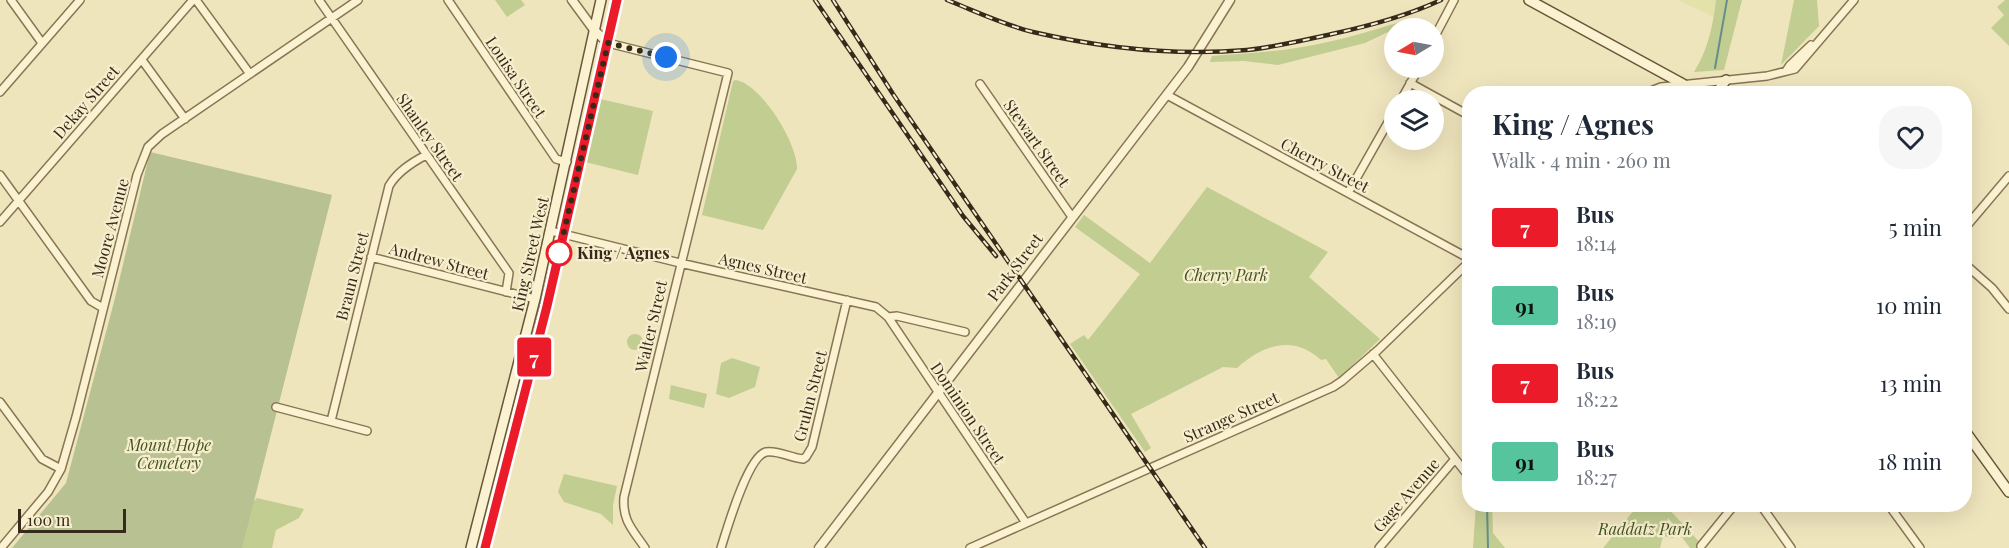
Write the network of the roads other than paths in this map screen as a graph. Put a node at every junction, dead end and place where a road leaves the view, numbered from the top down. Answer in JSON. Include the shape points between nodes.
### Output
{"nodes":[{"id":1,"x":11,"y":0,"type":"edge"},
{"id":2,"x":80,"y":0,"type":"edge"},
{"id":3,"x":194,"y":0,"type":"edge"},
{"id":4,"x":319,"y":0,"type":"edge"},
{"id":5,"x":358,"y":0,"type":"edge"},
{"id":6,"x":448,"y":0,"type":"edge"},
{"id":7,"x":572,"y":0,"type":"edge"},
{"id":8,"x":601,"y":0,"type":"edge"},
{"id":9,"x":617,"y":0,"type":"edge"},
{"id":10,"x":1230,"y":0,"type":"edge"},
{"id":11,"x":1454,"y":0,"type":"edge"},
{"id":12,"x":1529,"y":0,"type":"edge"},
{"id":13,"x":1854,"y":0,"type":"edge"},
{"id":14,"x":332,"y":18,"type":"junction"},
{"id":15,"x":1444,"y":19,"type":"edge"},
{"id":16,"x":594,"y":30,"type":"junction"},
{"id":17,"x":42,"y":43,"type":"junction"},
{"id":18,"x":608,"y":43,"type":"junction"},
{"id":19,"x":142,"y":60,"type":"junction"},
{"id":20,"x":250,"y":74,"type":"junction"},
{"id":21,"x":1413,"y":78,"type":"edge"},
{"id":22,"x":1726,"y":80,"type":"junction"},
{"id":23,"x":1410,"y":83,"type":"junction"},
{"id":24,"x":980,"y":84,"type":"dead end"},
{"id":25,"x":1683,"y":84,"type":"junction"},
{"id":26,"x":1668,"y":86,"type":"edge"},
{"id":27,"x":1686,"y":86,"type":"edge"},
{"id":28,"x":1721,"y":86,"type":"edge"},
{"id":29,"x":1406,"y":90,"type":"edge"},
{"id":30,"x":0,"y":92,"type":"edge"},
{"id":31,"x":1167,"y":95,"type":"junction"},
{"id":32,"x":1462,"y":112,"type":"edge"},
{"id":33,"x":184,"y":119,"type":"junction"},
{"id":34,"x":1384,"y":129,"type":"edge"},
{"id":35,"x":426,"y":154,"type":"junction"},
{"id":36,"x":567,"y":162,"type":"junction"},
{"id":37,"x":0,"y":175,"type":"edge"},
{"id":38,"x":2009,"y":176,"type":"edge"},
{"id":39,"x":1348,"y":193,"type":"junction"},
{"id":40,"x":18,"y":201,"type":"junction"},
{"id":41,"x":1072,"y":217,"type":"junction"},
{"id":42,"x":1972,"y":220,"type":"edge"},
{"id":43,"x":0,"y":222,"type":"edge"},
{"id":44,"x":551,"y":231,"type":"junction"},
{"id":45,"x":563,"y":234,"type":"junction"},
{"id":46,"x":371,"y":256,"type":"junction"},
{"id":47,"x":1462,"y":256,"type":"edge"},
{"id":48,"x":680,"y":263,"type":"junction"},
{"id":49,"x":1462,"y":268,"type":"edge"},
{"id":50,"x":1972,"y":270,"type":"edge"},
{"id":51,"x":506,"y":292,"type":"junction"},
{"id":52,"x":535,"y":299,"type":"junction"},
{"id":53,"x":847,"y":300,"type":"junction"},
{"id":54,"x":103,"y":308,"type":"junction"},
{"id":55,"x":2009,"y":309,"type":"edge"},
{"id":56,"x":888,"y":317,"type":"junction"},
{"id":57,"x":965,"y":332,"type":"dead end"},
{"id":58,"x":1373,"y":354,"type":"junction"},
{"id":59,"x":938,"y":394,"type":"junction"},
{"id":60,"x":0,"y":402,"type":"edge"},
{"id":61,"x":276,"y":407,"type":"dead end"},
{"id":62,"x":331,"y":421,"type":"junction"},
{"id":63,"x":367,"y":431,"type":"dead end"},
{"id":64,"x":1972,"y":441,"type":"edge"},
{"id":65,"x":1455,"y":459,"type":"junction"},
{"id":66,"x":1462,"y":468,"type":"edge"},
{"id":67,"x":61,"y":469,"type":"junction"},
{"id":68,"x":2009,"y":492,"type":"edge"},
{"id":69,"x":1729,"y":512,"type":"edge"},
{"id":70,"x":1766,"y":512,"type":"edge"},
{"id":71,"x":1894,"y":512,"type":"edge"},
{"id":72,"x":1026,"y":523,"type":"junction"},
{"id":73,"x":1701,"y":546,"type":"dead end"},
{"id":74,"x":1,"y":548,"type":"edge"},
{"id":75,"x":471,"y":548,"type":"edge"},
{"id":76,"x":485,"y":548,"type":"edge"},
{"id":77,"x":645,"y":548,"type":"edge"},
{"id":78,"x":721,"y":548,"type":"edge"},
{"id":79,"x":819,"y":548,"type":"edge"},
{"id":80,"x":970,"y":548,"type":"edge"},
{"id":81,"x":1379,"y":548,"type":"edge"},
{"id":82,"x":1791,"y":548,"type":"edge"},
{"id":83,"x":1920,"y":548,"type":"edge"}],
"edges":[{"from":1,"to":17,"type":"street"},
{"from":2,"to":17,"type":"street"},
{"from":3,"to":19,"type":"street","name":"Dekay Street"},
{"from":3,"to":20,"type":"street"},
{"from":4,"to":14,"type":"street","name":"Shanley Street"},
{"from":5,"to":14,"type":"street","name":"Moore Avenue"},
{"from":6,"to":36,"type":"street","name":"Louisa Street","via":[[556,159]]},
{"from":7,"to":16,"type":"street"},
{"from":8,"to":16,"type":"main road","name":"King Street West"},
{"from":9,"to":18,"type":"main road","name":"King Street West"},
{"from":10,"to":31,"type":"street","name":"Park Street"},
{"from":11,"to":15,"type":"street"},
{"from":12,"to":25,"type":"main road"},
{"from":13,"to":22,"type":"street","via":[[1798,66],[1767,76]]},
{"from":14,"to":20,"type":"street","name":"Moore Avenue"},
{"from":14,"to":35,"type":"street","name":"Shanley Street"},
{"from":16,"to":18,"type":"street"},
{"from":16,"to":36,"type":"main road","name":"King Street West"},
{"from":17,"to":30,"type":"street"},
{"from":18,"to":45,"type":"main road","name":"King Street West"},
{"from":18,"to":48,"type":"street","name":"Walter Street","via":[[728,73]]},
{"from":19,"to":33,"type":"street"},
{"from":19,"to":40,"type":"street","name":"Dekay Street"},
{"from":20,"to":33,"type":"street","name":"Moore Avenue"},
{"from":21,"to":23,"type":"street"},
{"from":22,"to":25,"type":"street"},
{"from":22,"to":28,"type":"main road"},
{"from":23,"to":29,"type":"street"},
{"from":23,"to":32,"type":"street"},
{"from":24,"to":41,"type":"street","name":"Stewart Street"},
{"from":25,"to":26,"type":"street"},
{"from":25,"to":27,"type":"main road"},
{"from":31,"to":39,"type":"street","name":"Cherry Street"},
{"from":31,"to":41,"type":"street","name":"Park Street"},
{"from":33,"to":54,"type":"street","name":"Moore Avenue","via":[[153,141],[143,158]]},
{"from":34,"to":39,"type":"street"},
{"from":35,"to":46,"type":"street","name":"Braun Street","via":[[394,178]]},
{"from":35,"to":51,"type":"street","name":"Shanley Street","via":[[508,273]]},
{"from":36,"to":44,"type":"main road","name":"King Street West"},
{"from":37,"to":40,"type":"street"},
{"from":38,"to":42,"type":"street"},
{"from":39,"to":47,"type":"street","name":"Cherry Street"},
{"from":40,"to":43,"type":"street","name":"Dekay Street"},
{"from":40,"to":54,"type":"street","via":[[91,301]]},
{"from":41,"to":59,"type":"street","name":"Park Street"},
{"from":44,"to":45,"type":"street","name":"Agnes Street"},
{"from":44,"to":52,"type":"main road","name":"King Street West"},
{"from":45,"to":48,"type":"street","name":"Agnes Street"},
{"from":45,"to":76,"type":"main road","name":"King Street West"},
{"from":46,"to":51,"type":"street","name":"Andrew Street"},
{"from":46,"to":62,"type":"street","name":"Braun Street"},
{"from":48,"to":53,"type":"street","name":"Agnes Street"},
{"from":48,"to":77,"type":"street","name":"Walter Street","via":[[624,497],[624,515]]},
{"from":49,"to":58,"type":"street","name":"Strange Street"},
{"from":50,"to":55,"type":"street"},
{"from":51,"to":52,"type":"street","name":"Andrew Street"},
{"from":52,"to":75,"type":"main road","name":"King Street West"},
{"from":53,"to":56,"type":"street","name":"Agnes Street","via":[[876,307]]},
{"from":53,"to":78,"type":"street","name":"Gruhn Street","via":[[813,447],[803,459],[769,452],[757,457]]},
{"from":54,"to":67,"type":"street","name":"Moore Avenue"},
{"from":56,"to":57,"type":"street","name":"Agnes Street"},
{"from":56,"to":59,"type":"street","name":"Dominion Street"},
{"from":58,"to":65,"type":"street"},
{"from":58,"to":72,"type":"street","name":"Strange Street","via":[[1333,387]]},
{"from":59,"to":72,"type":"street","name":"Dominion Street"},
{"from":59,"to":79,"type":"street","name":"Park Street"},
{"from":60,"to":67,"type":"street","via":[[42,459]]},
{"from":61,"to":62,"type":"street"},
{"from":62,"to":63,"type":"street"},
{"from":64,"to":68,"type":"main road"},
{"from":65,"to":66,"type":"street"},
{"from":65,"to":81,"type":"street","name":"Gage Avenue"},
{"from":67,"to":74,"type":"street","name":"Moore Avenue","via":[[48,492]]},
{"from":69,"to":73,"type":"street"},
{"from":70,"to":82,"type":"street"},
{"from":71,"to":83,"type":"street"},
{"from":72,"to":80,"type":"street","name":"Strange Street"}]}
